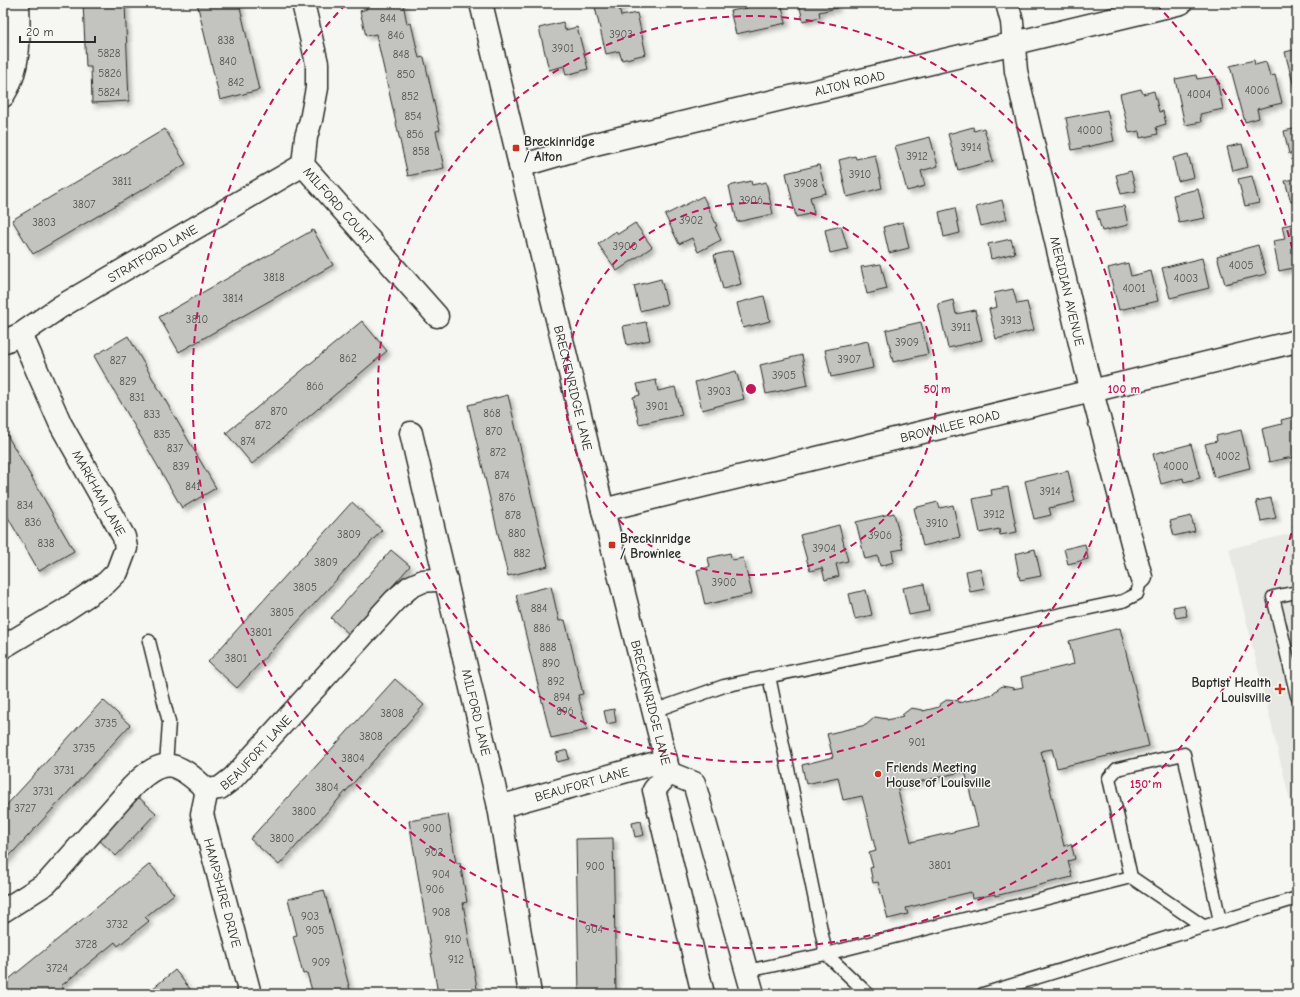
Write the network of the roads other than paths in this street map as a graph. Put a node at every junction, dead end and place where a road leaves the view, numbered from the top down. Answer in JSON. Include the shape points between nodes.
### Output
{"nodes":[{"id":1,"x":18,"y":3,"type":"edge"},
{"id":2,"x":303,"y":3,"type":"edge"},
{"id":3,"x":481,"y":3,"type":"edge"},
{"id":4,"x":1007,"y":3,"type":"edge"},
{"id":5,"x":1181,"y":3,"type":"edge"},
{"id":6,"x":1014,"y":44,"type":"junction"},
{"id":7,"x":3,"y":96,"type":"edge"},
{"id":8,"x":303,"y":165,"type":"junction"},
{"id":9,"x":520,"y":166,"type":"junction"},
{"id":10,"x":437,"y":316,"type":"dead end"},
{"id":11,"x":12,"y":338,"type":"edge"},
{"id":12,"x":1297,"y":341,"type":"edge"},
{"id":13,"x":1092,"y":391,"type":"junction"},
{"id":14,"x":411,"y":433,"type":"dead end"},
{"id":15,"x":603,"y":510,"type":"junction"},
{"id":16,"x":1141,"y":576,"type":"joint"},
{"id":17,"x":446,"y":579,"type":"junction"},
{"id":18,"x":1297,"y":592,"type":"edge"},
{"id":19,"x":149,"y":641,"type":"dead end"},
{"id":20,"x":3,"y":647,"type":"edge"},
{"id":21,"x":1293,"y":662,"type":"edge"},
{"id":22,"x":769,"y":676,"type":"junction"},
{"id":23,"x":1297,"y":696,"type":"edge"},
{"id":24,"x":653,"y":711,"type":"junction"},
{"id":25,"x":166,"y":765,"type":"junction"},
{"id":26,"x":667,"y":766,"type":"junction"},
{"id":27,"x":207,"y":790,"type":"junction"},
{"id":28,"x":499,"y":807,"type":"junction"},
{"id":29,"x":1131,"y":877,"type":"junction"},
{"id":30,"x":1297,"y":898,"type":"edge"},
{"id":31,"x":3,"y":911,"type":"edge"},
{"id":32,"x":1220,"y":921,"type":"junction"},
{"id":33,"x":1203,"y":926,"type":"junction"},
{"id":34,"x":826,"y":954,"type":"junction"},
{"id":35,"x":747,"y":972,"type":"junction"},
{"id":36,"x":250,"y":994,"type":"edge"},
{"id":37,"x":530,"y":994,"type":"edge"},
{"id":38,"x":703,"y":994,"type":"edge"},
{"id":39,"x":753,"y":994,"type":"edge"},
{"id":40,"x":868,"y":994,"type":"edge"},
{"id":41,"x":983,"y":994,"type":"edge"}],
"edges":[{"from":1,"to":7,"type":"street","via":[[17,59],[14,73]]},
{"from":2,"to":8,"type":"street","name":"MILFORD COURT","via":[[317,63],[317,88],[306,137]]},
{"from":3,"to":9,"type":"street","name":"BRECKENRIDGE LANE"},
{"from":4,"to":6,"type":"street","name":"MERIDIAN AVENUE"},
{"from":5,"to":6,"type":"street","name":"ALTON ROAD"},
{"from":6,"to":9,"type":"street","name":"ALTON ROAD","via":[[599,143]]},
{"from":6,"to":13,"type":"street","name":"MERIDIAN AVENUE","via":[[1016,71]]},
{"from":8,"to":10,"type":"street","name":"MILFORD COURT"},
{"from":8,"to":11,"type":"street","name":"STRATFORD LANE","via":[[60,307]]},
{"from":9,"to":15,"type":"street","name":"BRECKENRIDGE LANE"},
{"from":11,"to":20,"type":"street","name":"MARKHAM LANE","via":[[124,537],[126,548],[117,572],[106,583]]},
{"from":12,"to":13,"type":"street","name":"BROWNLEE ROAD"},
{"from":13,"to":15,"type":"street","name":"BROWNLEE ROAD"},
{"from":13,"to":16,"type":"street","name":"MERIDIAN AVENUE"},
{"from":14,"to":17,"type":"street","name":"MILFORD LANE"},
{"from":15,"to":24,"type":"street","name":"BRECKENRIDGE LANE"},
{"from":16,"to":22,"type":"lane","via":[[1137,594],[1123,601]]},
{"from":17,"to":27,"type":"street","name":"BEAUFORT LANE","via":[[423,581],[410,586],[233,778],[220,788]]},
{"from":17,"to":28,"type":"street","name":"MILFORD LANE"},
{"from":18,"to":21,"type":"lane","via":[[1274,597]]},
{"from":19,"to":25,"type":"lane","via":[[169,722]]},
{"from":21,"to":23,"type":"lane"},
{"from":22,"to":24,"type":"lane","via":[[724,686]]},
{"from":22,"to":34,"type":"lane"},
{"from":24,"to":26,"type":"street","name":"BRECKENRIDGE LANE"},
{"from":25,"to":27,"type":"street","name":"BEAUFORT LANE","via":[[189,773]]},
{"from":25,"to":31,"type":"street","via":[[154,768],[144,775],[47,883]]},
{"from":26,"to":28,"type":"street","name":"BEAUFORT LANE"},
{"from":26,"to":35,"type":"street","name":"BRECKENRIDGE LANE","via":[[694,783]]},
{"from":26,"to":38,"type":"street","name":"BRECKENRIDGE LANE","via":[[654,790]]},
{"from":27,"to":36,"type":"street","name":"HAMPSHIRE DRIVE","via":[[202,814]]},
{"from":28,"to":37,"type":"street","name":"MILFORD LANE"},
{"from":29,"to":32,"type":"lane","via":[[1109,778],[1117,769],[1184,754]]},
{"from":29,"to":33,"type":"lane"},
{"from":29,"to":34,"type":"lane"},
{"from":30,"to":32,"type":"lane"},
{"from":32,"to":33,"type":"lane"},
{"from":33,"to":41,"type":"lane"},
{"from":34,"to":35,"type":"lane"},
{"from":34,"to":40,"type":"lane"},
{"from":35,"to":39,"type":"street","name":"BRECKENRIDGE LANE"}]}
